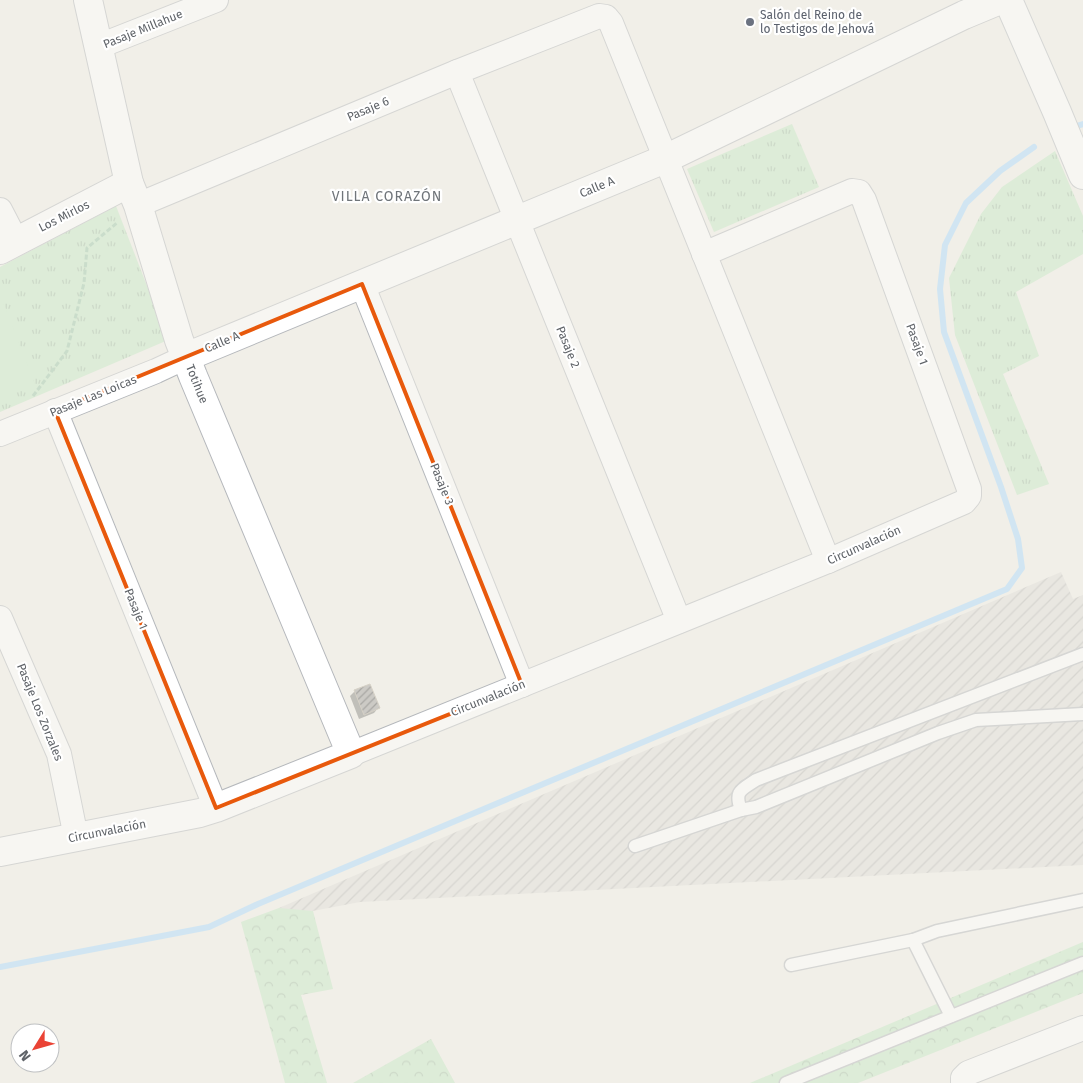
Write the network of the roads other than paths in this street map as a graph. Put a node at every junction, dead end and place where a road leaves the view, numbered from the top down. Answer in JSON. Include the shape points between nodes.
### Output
{"nodes":[{"id":1,"x":88,"y":0,"type":"edge"},
{"id":2,"x":216,"y":0,"type":"edge"},
{"id":3,"x":1000,"y":0,"type":"edge"},
{"id":4,"x":1008,"y":0,"type":"edge"},
{"id":5,"x":97,"y":47,"type":"junction"},
{"id":6,"x":457,"y":72,"type":"junction"},
{"id":7,"x":666,"y":159,"type":"junction"},
{"id":8,"x":1082,"y":172,"type":"edge"},
{"id":9,"x":133,"y":194,"type":"junction"},
{"id":10,"x":0,"y":210,"type":"edge"},
{"id":11,"x":517,"y":220,"type":"junction"},
{"id":12,"x":8,"y":246,"type":"edge"},
{"id":13,"x":704,"y":254,"type":"junction"},
{"id":14,"x":362,"y":284,"type":"junction"},
{"id":15,"x":186,"y":357,"type":"junction"},
{"id":16,"x":55,"y":411,"type":"junction"},
{"id":17,"x":0,"y":434,"type":"edge"},
{"id":18,"x":964,"y":502,"type":"joint"},
{"id":19,"x":828,"y":561,"type":"junction"},
{"id":20,"x":0,"y":618,"type":"edge"},
{"id":21,"x":679,"y":621,"type":"junction"},
{"id":22,"x":1083,"y":654,"type":"edge"},
{"id":23,"x":522,"y":685,"type":"junction"},
{"id":24,"x":1083,"y":714,"type":"edge"},
{"id":25,"x":351,"y":754,"type":"junction"},
{"id":26,"x":216,"y":808,"type":"junction"},
{"id":27,"x":741,"y":810,"type":"junction"},
{"id":28,"x":76,"y":838,"type":"junction"},
{"id":29,"x":635,"y":846,"type":"dead end"},
{"id":30,"x":0,"y":852,"type":"edge"},
{"id":31,"x":1082,"y":903,"type":"edge"},
{"id":32,"x":913,"y":940,"type":"junction"},
{"id":33,"x":1083,"y":963,"type":"edge"},
{"id":34,"x":791,"y":965,"type":"dead end"},
{"id":35,"x":951,"y":1016,"type":"junction"},
{"id":36,"x":1083,"y":1028,"type":"edge"},
{"id":37,"x":786,"y":1083,"type":"edge"},
{"id":38,"x":963,"y":1083,"type":"edge"}],
"edges":[{"from":1,"to":5,"type":"street","name":"Totihue"},
{"from":2,"to":5,"type":"street","name":"Pasaje Millahue"},
{"from":3,"to":7,"type":"street","name":"Calle A"},
{"from":4,"to":8,"type":"street"},
{"from":5,"to":9,"type":"street","name":"Totihue"},
{"from":6,"to":7,"type":"street","name":"Pasaje 6","via":[[599,16],[606,17]]},
{"from":6,"to":9,"type":"street","name":"Pasaje 6"},
{"from":6,"to":11,"type":"street","name":"Pasaje 2"},
{"from":7,"to":11,"type":"street","name":"Calle A"},
{"from":7,"to":13,"type":"street"},
{"from":9,"to":12,"type":"street","name":"Los Mirlos"},
{"from":9,"to":15,"type":"street","name":"Totihue"},
{"from":10,"to":12,"type":"street"},
{"from":11,"to":14,"type":"street","name":"Calle A"},
{"from":11,"to":21,"type":"street","name":"Pasaje 2"},
{"from":13,"to":18,"type":"street","name":"Pasaje 1","via":[[852,191],[859,192],[969,489],[969,496]]},
{"from":13,"to":19,"type":"street"},
{"from":14,"to":15,"type":"street","name":"Calle A"},
{"from":14,"to":23,"type":"street","name":"Pasaje 3"},
{"from":15,"to":16,"type":"street","name":"Pasaje Las Loicas"},
{"from":15,"to":25,"type":"street","name":"Totihue"},
{"from":16,"to":17,"type":"street","name":"Pasaje Las Loicas"},
{"from":16,"to":26,"type":"street","name":"Pasaje 1"},
{"from":18,"to":19,"type":"street","name":"Circunvalación"},
{"from":19,"to":21,"type":"street","name":"Circunvalación"},
{"from":20,"to":28,"type":"street","name":"Pasaje Los Zorzales","via":[[59,754]]},
{"from":21,"to":23,"type":"street","name":"Circunvalación"},
{"from":22,"to":27,"type":"lane","via":[[756,780],[740,790],[737,799]]},
{"from":23,"to":25,"type":"street","name":"Circunvalación"},
{"from":24,"to":27,"type":"lane","via":[[976,720],[756,807]]},
{"from":25,"to":26,"type":"street","name":"Circunvalación"},
{"from":26,"to":28,"type":"street","name":"Circunvalación"},
{"from":27,"to":29,"type":"lane"},
{"from":28,"to":30,"type":"street","name":"Circunvalación"},
{"from":31,"to":32,"type":"lane","via":[[937,931]]},
{"from":32,"to":34,"type":"lane"},
{"from":32,"to":35,"type":"lane"},
{"from":33,"to":35,"type":"lane"},
{"from":35,"to":37,"type":"lane"},
{"from":36,"to":38,"type":"street","via":[[968,1073]]}]}
